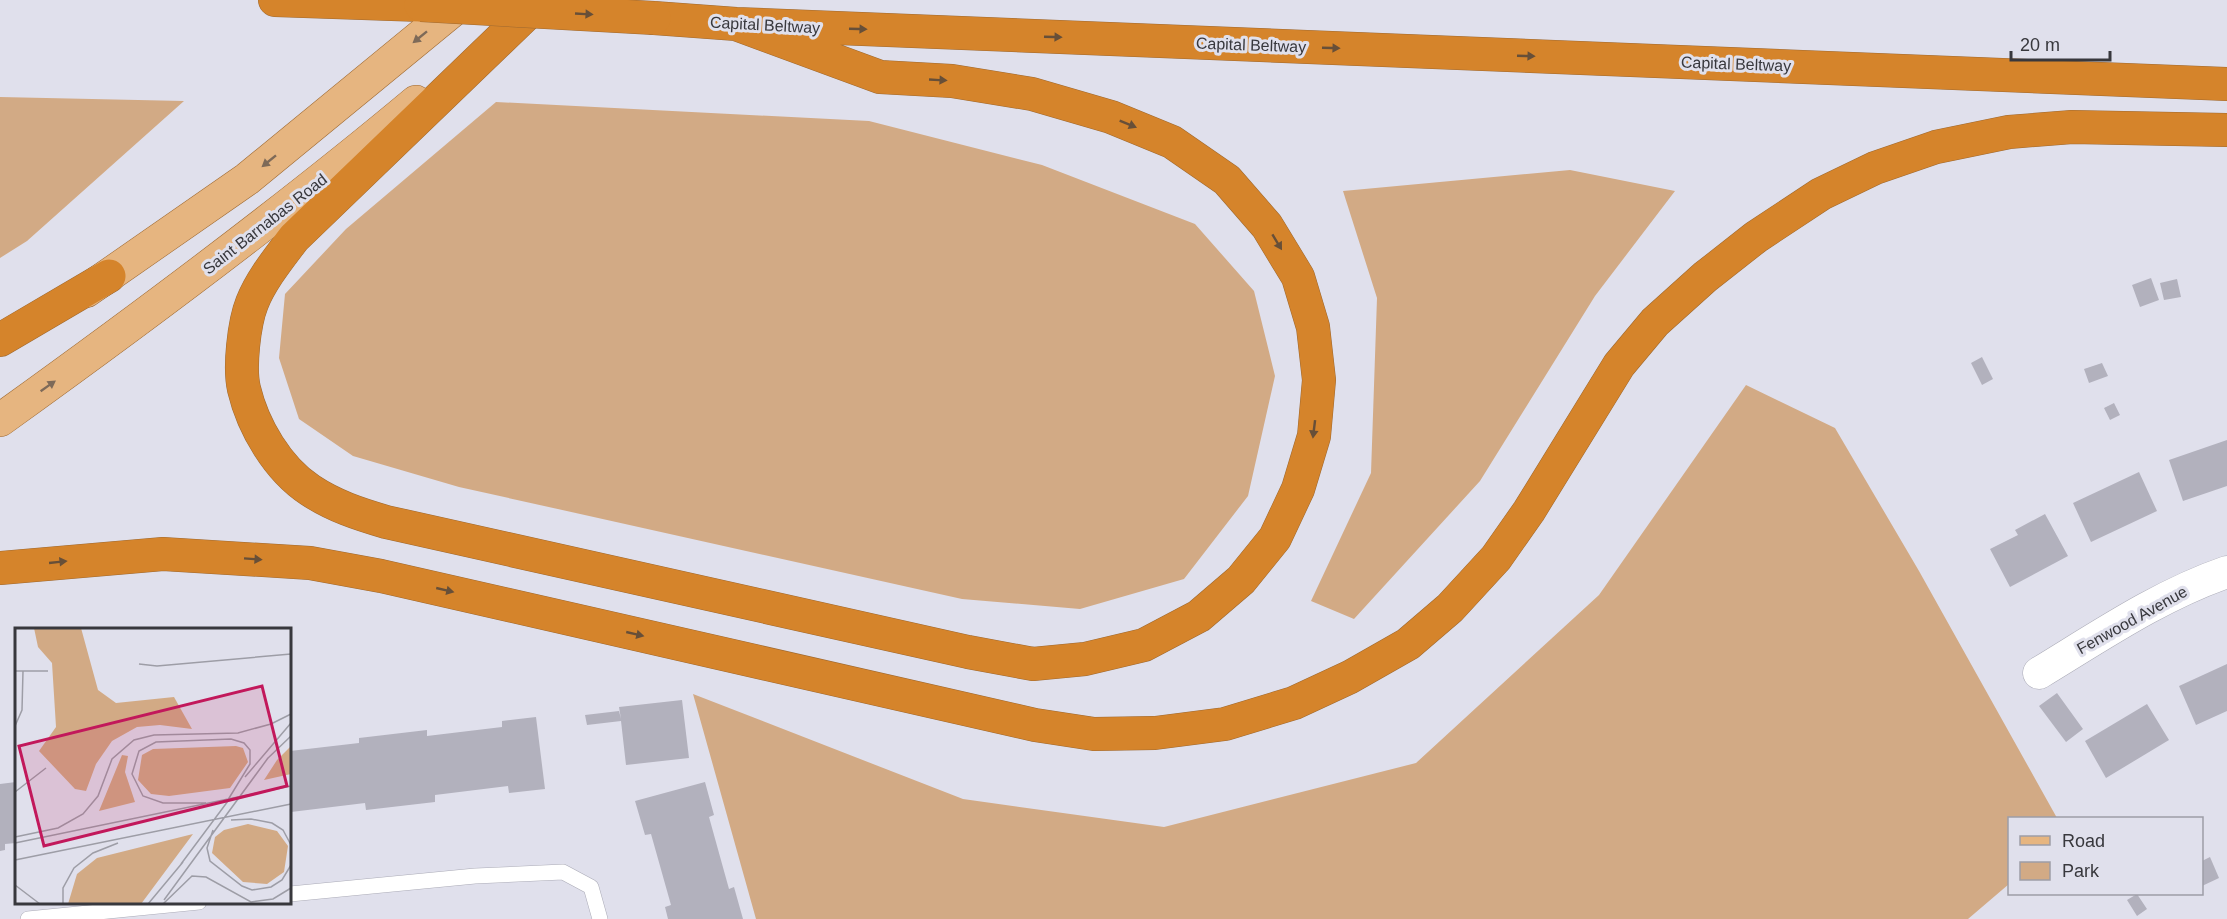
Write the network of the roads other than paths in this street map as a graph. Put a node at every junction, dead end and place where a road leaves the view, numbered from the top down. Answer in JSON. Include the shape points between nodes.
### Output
{"nodes":[{"id":1,"x":275,"y":0,"type":"edge"},
{"id":2,"x":465,"y":0,"type":"edge"},
{"id":3,"x":530,"y":8,"type":"edge"},
{"id":4,"x":736,"y":24,"type":"junction"},
{"id":5,"x":2227,"y":84,"type":"edge"},
{"id":6,"x":2227,"y":130,"type":"edge"},
{"id":7,"x":109,"y":276,"type":"junction"},
{"id":8,"x":0,"y":340,"type":"edge"},
{"id":9,"x":0,"y":349,"type":"edge"},
{"id":10,"x":0,"y":420,"type":"edge"},
{"id":11,"x":0,"y":568,"type":"edge"},
{"id":12,"x":2227,"y":572,"type":"edge"},
{"id":13,"x":2039,"y":673,"type":"dead end"},
{"id":14,"x":291,"y":894,"type":"edge"},
{"id":15,"x":188,"y":904,"type":"edge"},
{"id":16,"x":28,"y":919,"type":"edge"},
{"id":17,"x":600,"y":919,"type":"edge"}],
"edges":[{"from":1,"to":4,"type":"highway","name":"Capital Beltway","one_way":true,"bridge":true},
{"from":2,"to":7,"type":"main road","one_way":true,"via":[[248,179]]},
{"from":4,"to":3,"type":"highway","one_way":true,"via":[[880,77],[952,81],[1032,94],[1111,117],[1172,142],[1227,180],[1267,226],[1298,277],[1313,327],[1319,380],[1314,436],[1298,489],[1275,538],[1241,580],[1199,616],[1144,645],[1086,659],[1033,664],[386,522],[346,510],[309,490],[279,463],[244,388],[243,345],[249,314],[269,272],[294,238]]},
{"from":10,"to":3,"type":"main road","name":"Saint Barnabas Road","one_way":true,"via":[[285,209]]},
{"from":4,"to":5,"type":"highway","name":"Capital Beltway","one_way":true},
{"from":11,"to":6,"type":"highway","one_way":true,"via":[[163,554],[310,563],[1035,725],[1094,734],[1155,733],[1225,724],[1294,703],[1350,677],[1408,644],[1450,608],[1496,558],[1619,365],[1655,322],[1705,276],[1821,194],[1875,168],[1936,147],[2009,132],[2072,127]]},
{"from":7,"to":8,"type":"highway"},
{"from":7,"to":9,"type":"main road"},
{"from":12,"to":13,"type":"street","name":"Fenwood Avenue","via":[[2137,614]]},
{"from":14,"to":17,"type":"lane","via":[[475,876],[563,872],[591,887]]},
{"from":15,"to":16,"type":"lane"}]}
